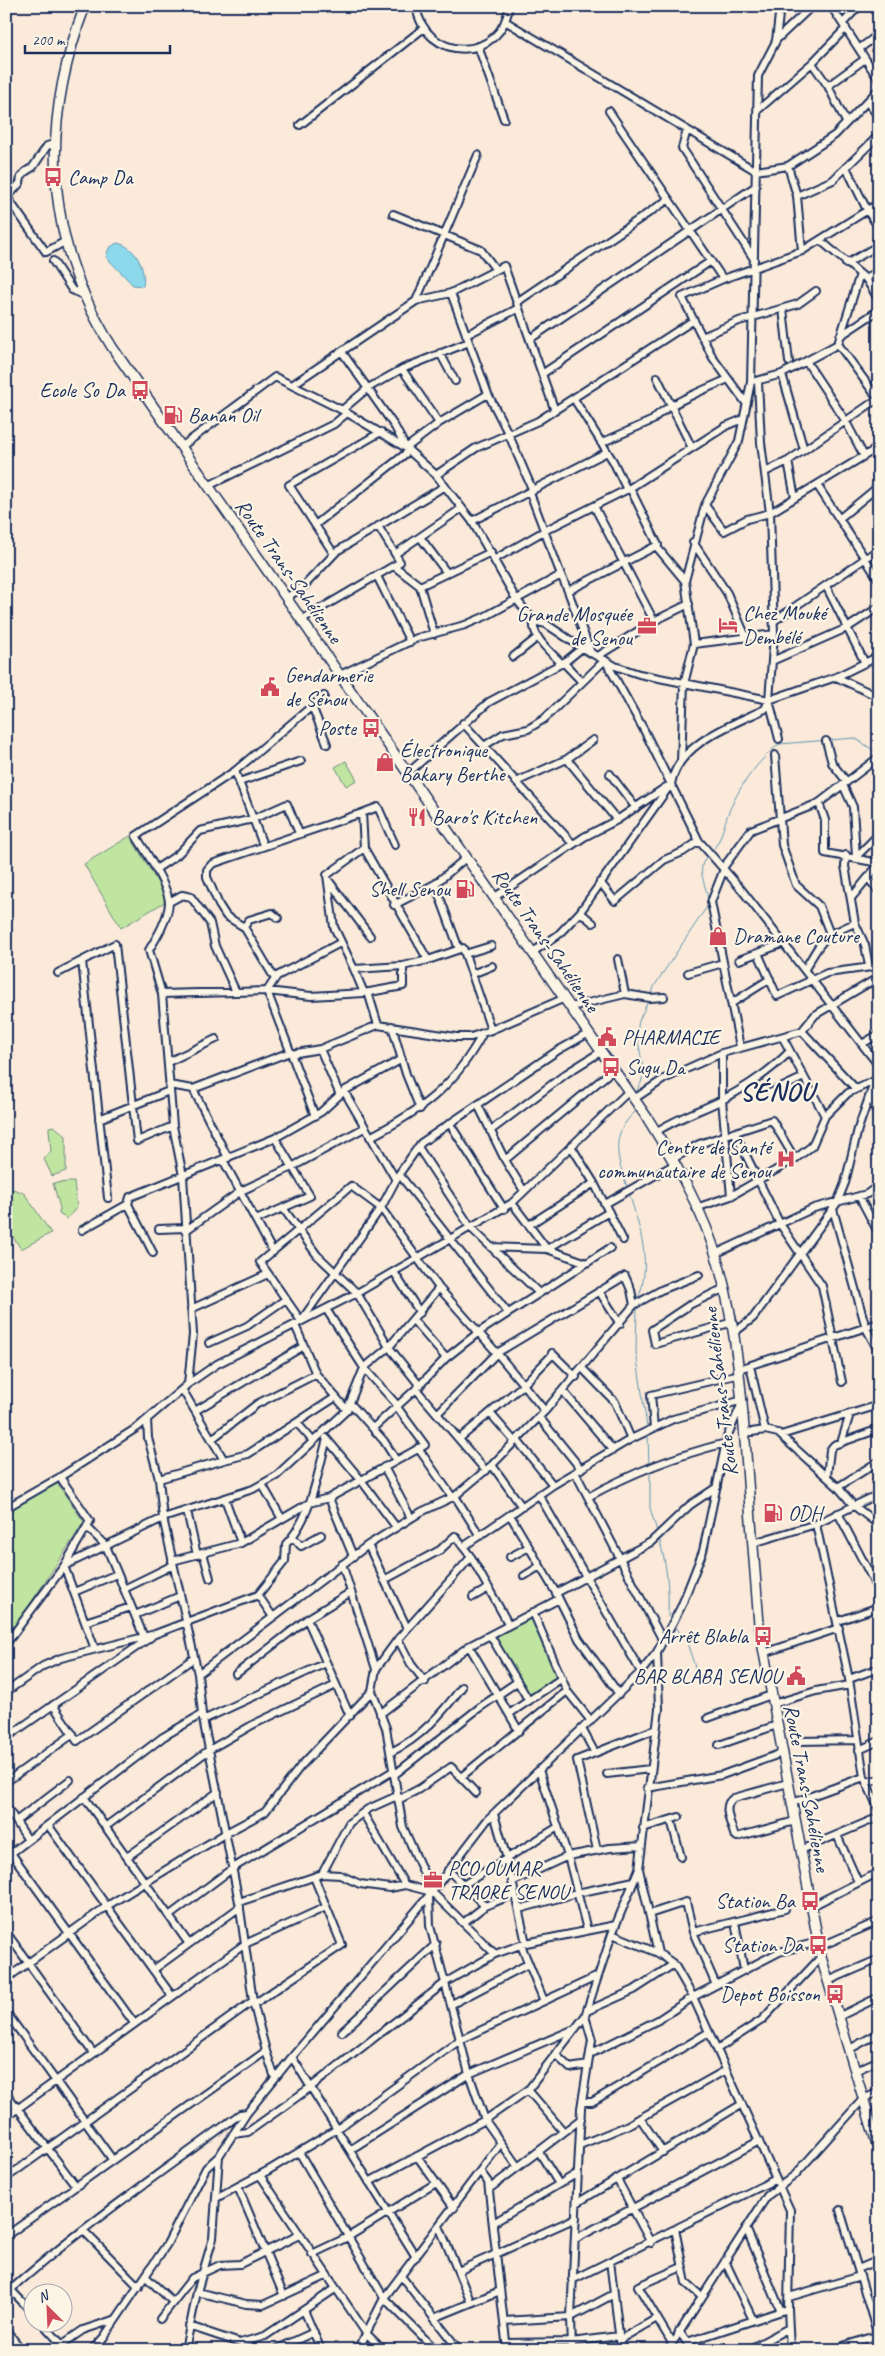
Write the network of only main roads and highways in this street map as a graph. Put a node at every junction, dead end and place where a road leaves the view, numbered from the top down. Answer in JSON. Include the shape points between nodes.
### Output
{"nodes":[{"id":1,"x":85,"y":6,"type":"edge"},
{"id":2,"x":879,"y":2151,"type":"edge"}],
"edges":[{"from":1,"to":2,"type":"highway","name":"Route Trans-Sahélienne","via":[[64,71],[54,144],[60,216],[85,296],[112,347],[656,1132],[674,1162],[715,1254],[733,1322],[740,1371],[753,1543],[772,1699],[821,1957]]}]}
